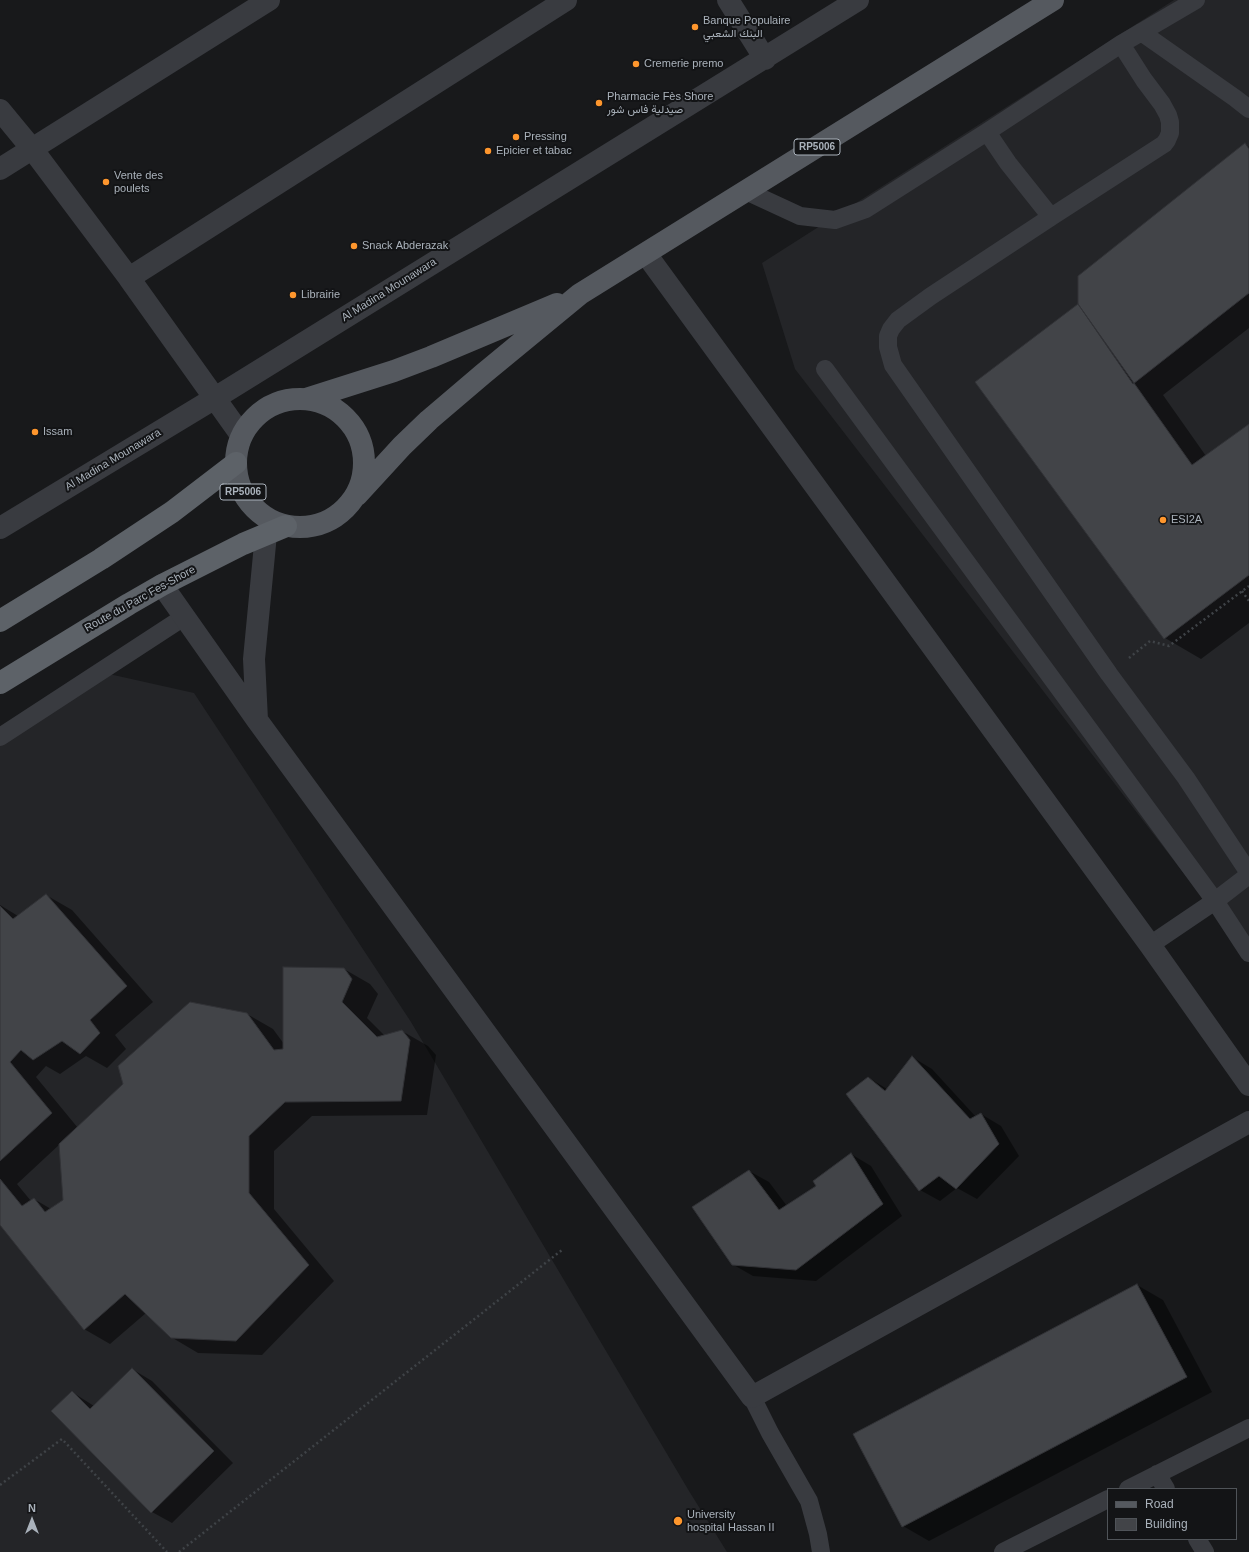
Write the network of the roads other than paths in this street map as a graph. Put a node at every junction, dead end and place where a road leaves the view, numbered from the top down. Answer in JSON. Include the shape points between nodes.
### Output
{"nodes":[{"id":1,"x":269,"y":0,"type":"edge"},
{"id":2,"x":566,"y":0,"type":"edge"},
{"id":3,"x":728,"y":0,"type":"edge"},
{"id":4,"x":858,"y":0,"type":"edge"},
{"id":5,"x":1053,"y":0,"type":"edge"},
{"id":6,"x":1196,"y":0,"type":"edge"},
{"id":7,"x":1141,"y":32,"type":"junction"},
{"id":8,"x":1121,"y":44,"type":"junction"},
{"id":9,"x":765,"y":59,"type":"junction"},
{"id":10,"x":1249,"y":109,"type":"edge"},
{"id":11,"x":0,"y":110,"type":"edge"},
{"id":12,"x":987,"y":132,"type":"junction"},
{"id":13,"x":33,"y":150,"type":"junction"},
{"id":14,"x":0,"y":169,"type":"edge"},
{"id":15,"x":746,"y":191,"type":"junction"},
{"id":16,"x":1051,"y":217,"type":"junction"},
{"id":17,"x":646,"y":254,"type":"junction"},
{"id":18,"x":129,"y":278,"type":"junction"},
{"id":19,"x":580,"y":294,"type":"junction"},
{"id":20,"x":825,"y":369,"type":"dead end"},
{"id":21,"x":215,"y":398,"type":"junction"},
{"id":22,"x":306,"y":399,"type":"junction"},
{"id":23,"x":241,"y":436,"type":"junction"},
{"id":24,"x":236,"y":464,"type":"junction"},
{"id":25,"x":356,"y":495,"type":"junction"},
{"id":26,"x":0,"y":528,"type":"edge"},
{"id":27,"x":276,"y":530,"type":"junction"},
{"id":28,"x":162,"y":585,"type":"junction"},
{"id":29,"x":184,"y":617,"type":"junction"},
{"id":30,"x":0,"y":621,"type":"edge"},
{"id":31,"x":0,"y":683,"type":"edge"},
{"id":32,"x":257,"y":720,"type":"junction"},
{"id":33,"x":0,"y":737,"type":"edge"},
{"id":34,"x":1249,"y":874,"type":"edge"},
{"id":35,"x":1215,"y":901,"type":"junction"},
{"id":36,"x":1150,"y":946,"type":"junction"},
{"id":37,"x":1249,"y":954,"type":"edge"},
{"id":38,"x":1249,"y":1085,"type":"edge"},
{"id":39,"x":1249,"y":1122,"type":"edge"},
{"id":40,"x":752,"y":1397,"type":"junction"},
{"id":41,"x":1249,"y":1428,"type":"edge"},
{"id":42,"x":1162,"y":1482,"type":"edge"},
{"id":43,"x":1133,"y":1488,"type":"edge"},
{"id":44,"x":1107,"y":1500,"type":"edge"},
{"id":45,"x":1198,"y":1540,"type":"edge"},
{"id":46,"x":821,"y":1552,"type":"edge"},
{"id":47,"x":1003,"y":1552,"type":"edge"},
{"id":48,"x":1205,"y":1552,"type":"edge"}],
"edges":[{"from":1,"to":13,"type":"street"},
{"from":2,"to":18,"type":"street"},
{"from":3,"to":9,"type":"street"},
{"from":4,"to":9,"type":"street","name":"Al Madina Mounawara"},
{"from":5,"to":15,"type":"main road","number":"RP5006"},
{"from":6,"to":7,"type":"lane"},
{"from":7,"to":8,"type":"lane"},
{"from":7,"to":10,"type":"lane"},
{"from":8,"to":12,"type":"lane"},
{"from":8,"to":16,"type":"lane","via":[[1168,115],[1170,130],[1167,140]]},
{"from":9,"to":21,"type":"street","name":"Al Madina Mounawara"},
{"from":11,"to":13,"type":"street"},
{"from":12,"to":15,"type":"lane","via":[[866,209],[835,220],[800,216]]},
{"from":12,"to":16,"type":"lane"},
{"from":13,"to":14,"type":"street"},
{"from":13,"to":18,"type":"street"},
{"from":15,"to":17,"type":"main road","number":"RP5006"},
{"from":16,"to":34,"type":"lane","via":[[930,296],[898,320],[888,336],[893,365],[1109,674],[1186,778]]},
{"from":17,"to":19,"type":"main road","number":"RP5006"},
{"from":17,"to":36,"type":"street"},
{"from":18,"to":21,"type":"street"},
{"from":19,"to":22,"type":"main road","number":"RP5006","via":[[431,357]]},
{"from":19,"to":25,"type":"main road","number":"RP5006","via":[[429,420]]},
{"from":20,"to":35,"type":"lane"},
{"from":21,"to":23,"type":"street"},
{"from":21,"to":26,"type":"street","name":"Al Madina Mounawara"},
{"from":22,"to":23,"type":"main road","number":"RP5006","via":[[285,401],[265,410],[249,424]]},
{"from":22,"to":25,"type":"main road","number":"RP5006","via":[[327,404],[345,416],[357,433],[364,453],[364,475]]},
{"from":23,"to":24,"type":"main road","number":"RP5006"},
{"from":24,"to":27,"type":"main road","number":"RP5006","via":[[242,491],[250,503],[272,521]]},
{"from":24,"to":30,"type":"highway","number":"RP5006","via":[[166,516]]},
{"from":25,"to":27,"type":"main road","number":"RP5006","via":[[343,510],[326,522]]},
{"from":27,"to":28,"type":"highway","name":"Route du Parc Fes-Shore","number":"RP5006"},
{"from":27,"to":32,"type":"street","via":[[254,659]]},
{"from":28,"to":29,"type":"street"},
{"from":28,"to":31,"type":"highway","name":"Route du Parc Fes-Shore","number":"RP5006"},
{"from":29,"to":32,"type":"street"},
{"from":29,"to":33,"type":"lane"},
{"from":32,"to":40,"type":"street"},
{"from":34,"to":35,"type":"lane"},
{"from":35,"to":36,"type":"lane"},
{"from":35,"to":37,"type":"lane"},
{"from":36,"to":38,"type":"street"},
{"from":39,"to":40,"type":"street"},
{"from":40,"to":46,"type":"lane","via":[[809,1502]]},
{"from":41,"to":42,"type":"lane"},
{"from":42,"to":43,"type":"lane"},
{"from":44,"to":47,"type":"lane"},
{"from":45,"to":48,"type":"lane"}]}
